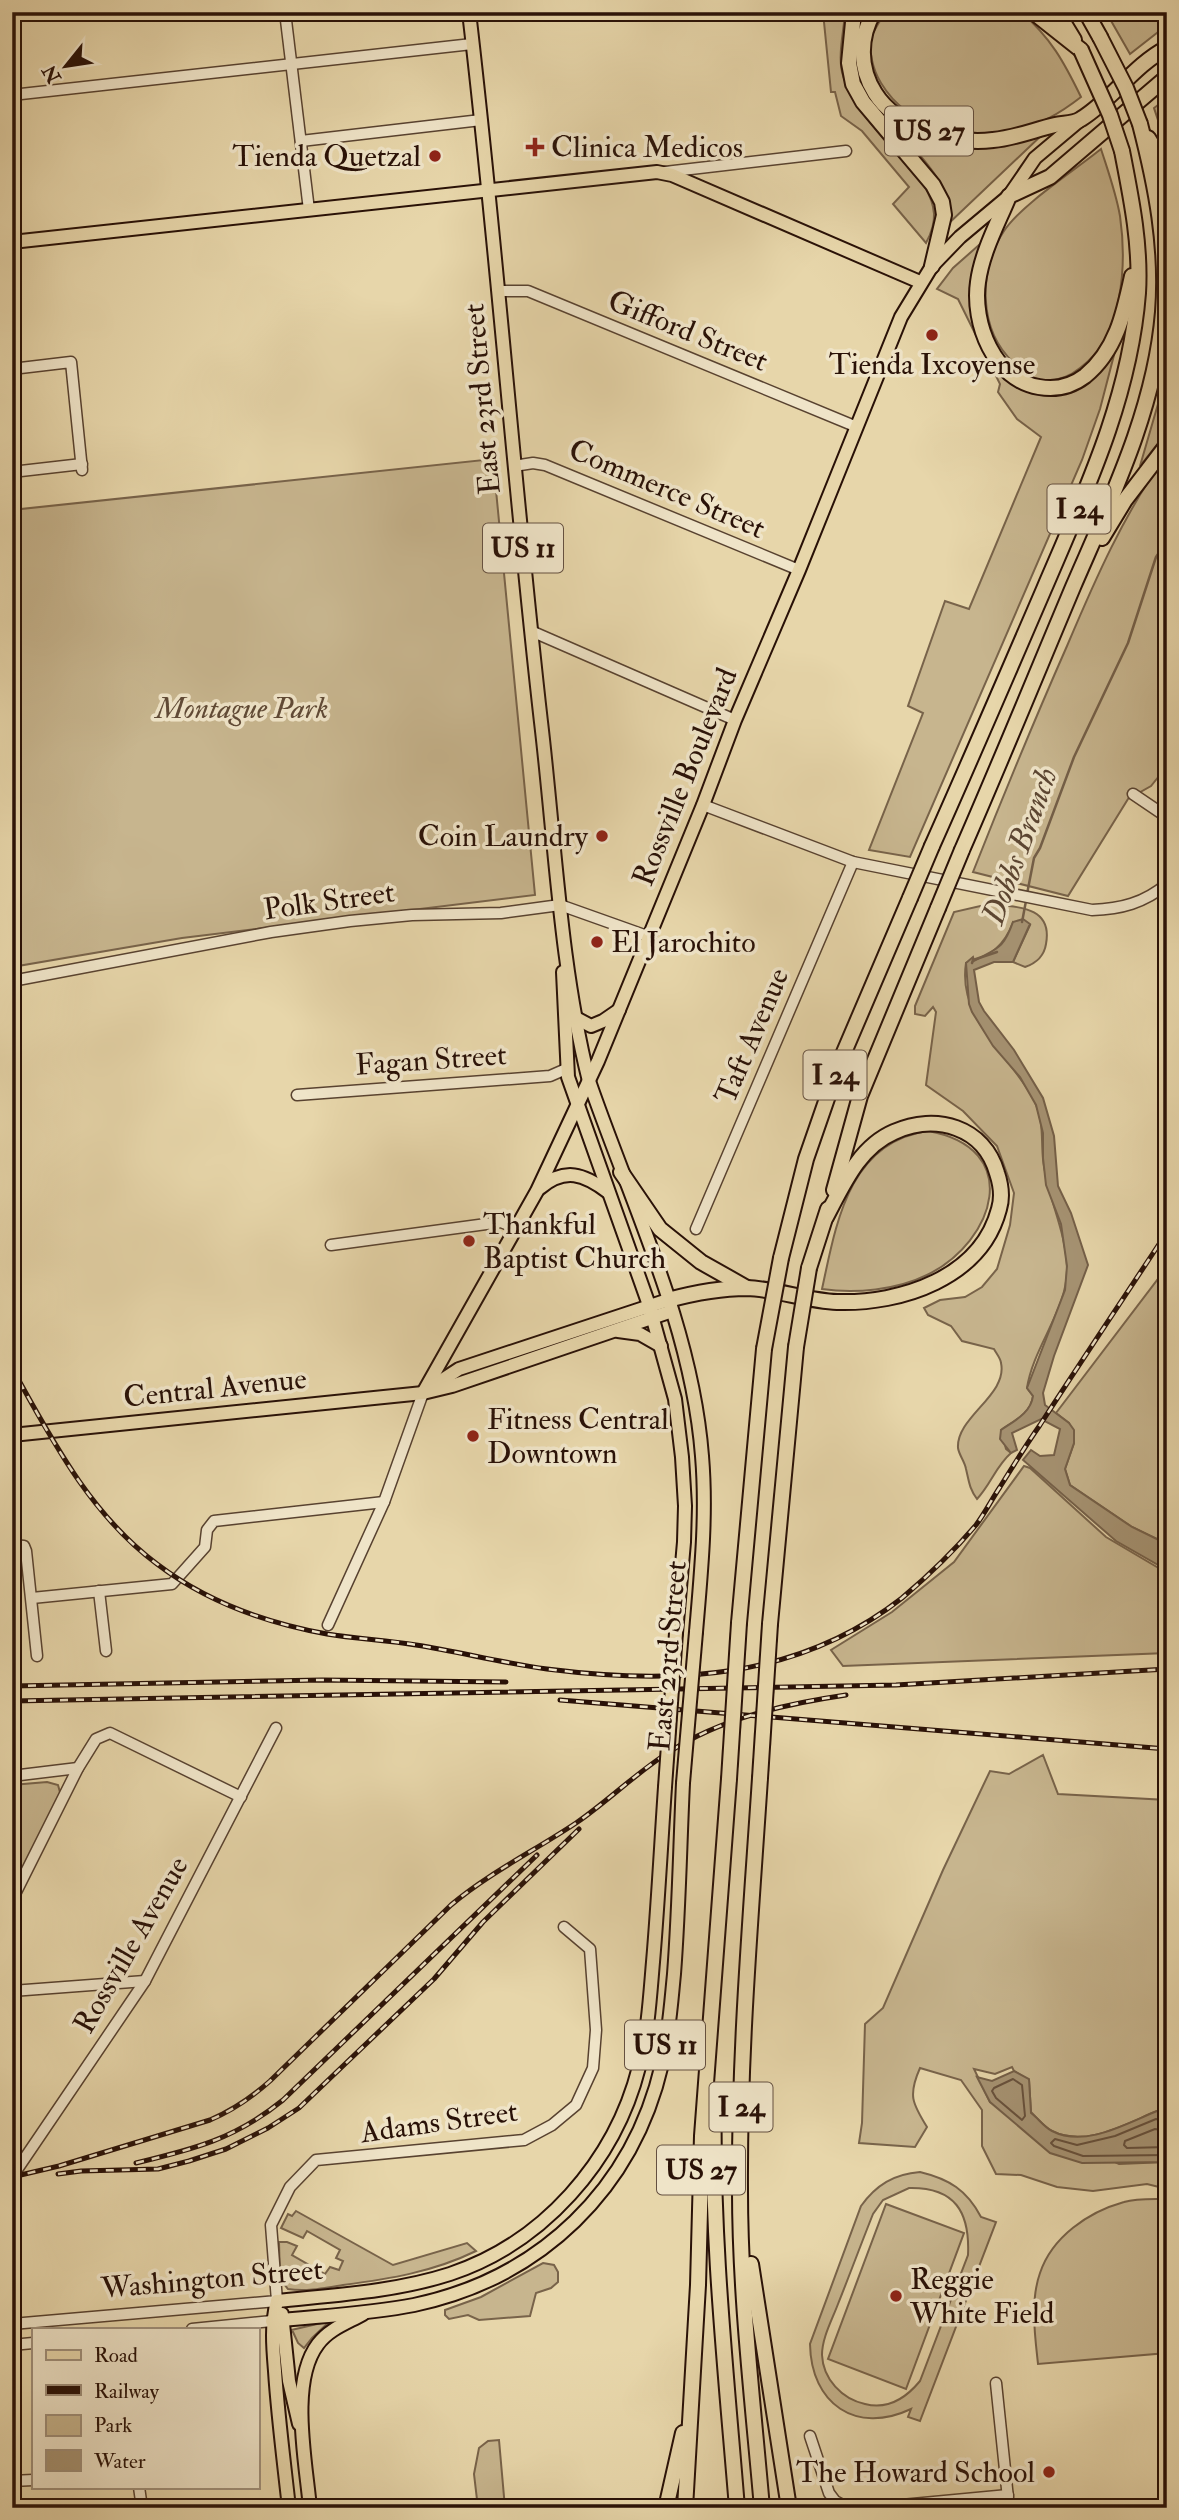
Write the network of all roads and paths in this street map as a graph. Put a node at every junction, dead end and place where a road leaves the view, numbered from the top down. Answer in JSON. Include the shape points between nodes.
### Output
{"nodes":[{"id":1,"x":285,"y":12,"type":"edge"},
{"id":2,"x":468,"y":12,"type":"edge"},
{"id":3,"x":854,"y":12,"type":"edge"},
{"id":4,"x":874,"y":12,"type":"edge"},
{"id":5,"x":1033,"y":12,"type":"edge"},
{"id":6,"x":1057,"y":12,"type":"edge"},
{"id":7,"x":1086,"y":12,"type":"edge"},
{"id":8,"x":472,"y":44,"type":"junction"},
{"id":9,"x":1167,"y":48,"type":"edge"},
{"id":10,"x":1081,"y":50,"type":"junction"},
{"id":11,"x":293,"y":64,"type":"junction"},
{"id":12,"x":1167,"y":77,"type":"edge"},
{"id":13,"x":12,"y":95,"type":"edge"},
{"id":14,"x":481,"y":120,"type":"junction"},
{"id":15,"x":1079,"y":121,"type":"junction"},
{"id":16,"x":1139,"y":124,"type":"junction"},
{"id":17,"x":301,"y":141,"type":"junction"},
{"id":18,"x":846,"y":151,"type":"dead end"},
{"id":19,"x":1167,"y":169,"type":"edge"},
{"id":20,"x":657,"y":173,"type":"junction"},
{"id":21,"x":489,"y":191,"type":"junction"},
{"id":22,"x":1009,"y":196,"type":"junction"},
{"id":23,"x":309,"y":210,"type":"junction"},
{"id":24,"x":12,"y":242,"type":"edge"},
{"id":25,"x":1138,"y":254,"type":"junction"},
{"id":26,"x":932,"y":266,"type":"junction"},
{"id":27,"x":920,"y":282,"type":"junction"},
{"id":28,"x":498,"y":291,"type":"junction"},
{"id":29,"x":12,"y":369,"type":"edge"},
{"id":30,"x":857,"y":427,"type":"junction"},
{"id":31,"x":1167,"y":445,"type":"edge"},
{"id":32,"x":514,"y":466,"type":"junction"},
{"id":33,"x":12,"y":472,"type":"edge"},
{"id":34,"x":799,"y":570,"type":"junction"},
{"id":35,"x":1073,"y":587,"type":"junction"},
{"id":36,"x":531,"y":631,"type":"junction"},
{"id":37,"x":735,"y":720,"type":"junction"},
{"id":38,"x":1133,"y":794,"type":"dead end"},
{"id":39,"x":704,"y":805,"type":"junction"},
{"id":40,"x":1167,"y":817,"type":"edge"},
{"id":41,"x":853,"y":862,"type":"junction"},
{"id":42,"x":1167,"y":884,"type":"edge"},
{"id":43,"x":560,"y":905,"type":"junction"},
{"id":44,"x":650,"y":937,"type":"junction"},
{"id":45,"x":12,"y":981,"type":"edge"},
{"id":46,"x":619,"y":1010,"type":"junction"},
{"id":47,"x":576,"y":1018,"type":"junction"},
{"id":48,"x":566,"y":1069,"type":"junction"},
{"id":49,"x":589,"y":1081,"type":"junction"},
{"id":50,"x":297,"y":1095,"type":"dead end"},
{"id":51,"x":577,"y":1107,"type":"junction"},
{"id":52,"x":621,"y":1172,"type":"junction"},
{"id":53,"x":537,"y":1191,"type":"junction"},
{"id":54,"x":609,"y":1193,"type":"junction"},
{"id":55,"x":826,"y":1217,"type":"junction"},
{"id":56,"x":516,"y":1228,"type":"junction"},
{"id":57,"x":696,"y":1229,"type":"dead end"},
{"id":58,"x":331,"y":1245,"type":"dead end"},
{"id":59,"x":748,"y":1288,"type":"junction"},
{"id":60,"x":670,"y":1305,"type":"junction"},
{"id":61,"x":651,"y":1311,"type":"junction"},
{"id":62,"x":615,"y":1331,"type":"junction"},
{"id":63,"x":661,"y":1346,"type":"junction"},
{"id":64,"x":423,"y":1393,"type":"junction"},
{"id":65,"x":12,"y":1435,"type":"edge"},
{"id":66,"x":384,"y":1502,"type":"junction"},
{"id":67,"x":12,"y":1545,"type":"edge"},
{"id":68,"x":99,"y":1591,"type":"junction"},
{"id":69,"x":32,"y":1598,"type":"junction"},
{"id":70,"x":328,"y":1625,"type":"dead end"},
{"id":71,"x":106,"y":1651,"type":"dead end"},
{"id":72,"x":37,"y":1656,"type":"dead end"},
{"id":73,"x":276,"y":1728,"type":"dead end"},
{"id":74,"x":78,"y":1768,"type":"junction"},
{"id":75,"x":12,"y":1776,"type":"edge"},
{"id":76,"x":241,"y":1797,"type":"junction"},
{"id":77,"x":12,"y":1900,"type":"edge"},
{"id":78,"x":564,"y":1927,"type":"dead end"},
{"id":79,"x":718,"y":1950,"type":"junction"},
{"id":80,"x":145,"y":1981,"type":"junction"},
{"id":81,"x":12,"y":1991,"type":"edge"},
{"id":82,"x":25,"y":2160,"type":"junction"},
{"id":83,"x":12,"y":2161,"type":"edge"},
{"id":84,"x":12,"y":2177,"type":"edge"},
{"id":85,"x":740,"y":2194,"type":"junction"},
{"id":86,"x":416,"y":2283,"type":"joint"},
{"id":87,"x":277,"y":2301,"type":"junction"},
{"id":88,"x":414,"y":2305,"type":"joint"},
{"id":89,"x":369,"y":2311,"type":"junction"},
{"id":90,"x":278,"y":2321,"type":"junction"},
{"id":91,"x":12,"y":2324,"type":"edge"},
{"id":92,"x":203,"y":2328,"type":"edge"},
{"id":93,"x":32,"y":2343,"type":"edge"},
{"id":94,"x":12,"y":2345,"type":"edge"},
{"id":95,"x":996,"y":2383,"type":"dead end"},
{"id":96,"x":692,"y":2390,"type":"junction"},
{"id":97,"x":810,"y":2436,"type":"dead end"},
{"id":98,"x":303,"y":2437,"type":"junction"},
{"id":99,"x":32,"y":2480,"type":"edge"},
{"id":100,"x":12,"y":2481,"type":"edge"},
{"id":101,"x":139,"y":2488,"type":"edge"},
{"id":102,"x":1008,"y":2494,"type":"junction"},
{"id":103,"x":142,"y":2508,"type":"edge"},
{"id":104,"x":289,"y":2508,"type":"edge"},
{"id":105,"x":310,"y":2508,"type":"edge"},
{"id":106,"x":666,"y":2508,"type":"edge"},
{"id":107,"x":685,"y":2508,"type":"edge"},
{"id":108,"x":737,"y":2508,"type":"edge"},
{"id":109,"x":762,"y":2508,"type":"edge"},
{"id":110,"x":789,"y":2508,"type":"edge"},
{"id":111,"x":848,"y":2508,"type":"edge"},
{"id":112,"x":870,"y":2508,"type":"edge"},
{"id":113,"x":1009,"y":2508,"type":"edge"}],
"edges":[{"from":1,"to":11,"type":"street"},
{"from":2,"to":8,"type":"main road","name":"East 23rd Street","number":"US 11"},
{"from":3,"to":26,"type":"highway","via":[[849,63],[853,84],[942,202],[944,215]]},
{"from":4,"to":15,"type":"highway","number":"US 27","via":[[862,46],[866,76],[880,102],[912,125],[959,139],[991,141]]},
{"from":5,"to":10,"type":"highway"},
{"from":6,"to":10,"type":"highway","number":"I 24"},
{"from":7,"to":16,"type":"highway","number":"I 24","bridge":true,"via":[[1126,88]]},
{"from":8,"to":11,"type":"street"},
{"from":8,"to":14,"type":"main road","name":"East 23rd Street","number":"US 11"},
{"from":9,"to":15,"type":"highway","name":"Rossville Boulevard","number":"US 27"},
{"from":10,"to":25,"type":"highway","number":"I 24","bridge":true,"via":[[1122,151]]},
{"from":11,"to":13,"type":"street"},
{"from":11,"to":17,"type":"street"},
{"from":12,"to":22,"type":"highway","name":"Rossville Boulevard","via":[[1049,177]]},
{"from":14,"to":17,"type":"street"},
{"from":14,"to":21,"type":"main road","name":"East 23rd Street","number":"US 11"},
{"from":15,"to":22,"type":"main road","name":"Rossville Boulevard","via":[[1035,158]]},
{"from":16,"to":19,"type":"highway"},
{"from":16,"to":35,"type":"highway","number":"I 24","via":[[1162,225],[1163,313],[1147,398],[1122,472]]},
{"from":17,"to":23,"type":"street"},
{"from":18,"to":20,"type":"street"},
{"from":20,"to":21,"type":"main road"},
{"from":20,"to":27,"type":"main road","via":[[672,175]]},
{"from":21,"to":23,"type":"main road"},
{"from":21,"to":28,"type":"main road","name":"East 23rd Street","number":"US 11"},
{"from":22,"to":25,"type":"highway","via":[[984,260],[978,305],[996,359],[1019,381],[1060,388],[1085,376],[1109,348],[1121,324]]},
{"from":22,"to":26,"type":"main road","name":"Rossville Boulevard"},
{"from":23,"to":24,"type":"main road"},
{"from":25,"to":79,"type":"highway","number":"I 24","bridge":true,"via":[[1129,363],[1101,453],[839,1064],[806,1160],[780,1258],[764,1349],[739,1623]]},
{"from":26,"to":27,"type":"main road","name":"Rossville Boulevard"},
{"from":27,"to":30,"type":"main road","name":"Rossville Boulevard"},
{"from":28,"to":30,"type":"street","name":"Gifford Street","via":[[528,291]]},
{"from":28,"to":32,"type":"main road","name":"East 23rd Street","number":"US 11"},
{"from":29,"to":33,"type":"street","via":[[71,362],[82,467]]},
{"from":30,"to":34,"type":"main road","name":"Rossville Boulevard"},
{"from":31,"to":35,"type":"highway","via":[[1125,500]]},
{"from":32,"to":34,"type":"street","name":"Commerce Street","via":[[545,465]]},
{"from":32,"to":36,"type":"main road","name":"East 23rd Street","number":"US 11"},
{"from":34,"to":37,"type":"main road","name":"Rossville Boulevard"},
{"from":35,"to":55,"type":"highway","number":"I 24","bridge":true,"via":[[860,1096]]},
{"from":36,"to":37,"type":"street"},
{"from":36,"to":43,"type":"main road","name":"East 23rd Street","number":"US 11"},
{"from":37,"to":39,"type":"main road","name":"Rossville Boulevard"},
{"from":38,"to":40,"type":"street"},
{"from":39,"to":41,"type":"street"},
{"from":39,"to":44,"type":"main road","name":"Rossville Boulevard"},
{"from":41,"to":42,"type":"street","via":[[1092,910],[1131,905]]},
{"from":41,"to":57,"type":"street","name":"Taft Avenue"},
{"from":43,"to":44,"type":"street","name":"Polk Street"},
{"from":43,"to":45,"type":"street","name":"Polk Street","via":[[502,913],[412,915],[271,932]]},
{"from":43,"to":47,"type":"main road","name":"East 23rd Street","number":"US 11"},
{"from":43,"to":48,"type":"main road","name":"East 23rd Street","number":"US 11"},
{"from":44,"to":46,"type":"main road","name":"Rossville Boulevard"},
{"from":46,"to":47,"type":"main road","via":[[591,1026]]},
{"from":46,"to":49,"type":"main road","name":"Rossville Boulevard"},
{"from":47,"to":49,"type":"main road","name":"East 23rd Street","number":"US 11"},
{"from":48,"to":50,"type":"street","name":"Fagan Street","via":[[550,1076]]},
{"from":48,"to":51,"type":"main road","name":"East 23rd Street","number":"US 11"},
{"from":49,"to":51,"type":"main road","name":"Rossville Boulevard"},
{"from":49,"to":52,"type":"main road","name":"East 23rd Street","number":"US 11"},
{"from":51,"to":53,"type":"main road","name":"Rossville Boulevard"},
{"from":51,"to":54,"type":"main road","name":"East 23rd Street","number":"US 11"},
{"from":52,"to":59,"type":"highway","via":[[660,1230],[701,1262]]},
{"from":52,"to":60,"type":"main road","name":"East 23rd Street","number":"US 11"},
{"from":53,"to":54,"type":"main road","via":[[566,1175],[582,1175]]},
{"from":53,"to":56,"type":"main road","name":"Rossville Boulevard"},
{"from":54,"to":61,"type":"main road","name":"East 23rd Street","number":"US 11"},
{"from":55,"to":59,"type":"highway","via":[[866,1151],[893,1132],[933,1122],[955,1126],[978,1139],[993,1160],[1002,1189],[988,1236],[970,1259],[924,1288],[895,1297],[836,1302]]},
{"from":55,"to":85,"type":"highway","number":"I 24","bridge":true,"via":[[809,1268],[796,1347],[770,1624],[741,2063]]},
{"from":56,"to":58,"type":"street","via":[[501,1222]]},
{"from":56,"to":64,"type":"main road","name":"Rossville Boulevard"},
{"from":59,"to":60,"type":"highway","via":[[699,1292]]},
{"from":60,"to":61,"type":"main road","name":"Central Avenue"},
{"from":60,"to":88,"type":"main road","name":"East 23rd Street","number":"US 11","bridge":true,"via":[[693,1390],[705,1521],[683,1783],[676,1945],[663,2063],[642,2127],[607,2187],[583,2215],[553,2242],[490,2280]]},
{"from":61,"to":62,"type":"main road","name":"Central Avenue"},
{"from":61,"to":63,"type":"main road","name":"East 23rd Street","number":"US 11"},
{"from":61,"to":64,"type":"main road","name":"Central Avenue","via":[[459,1368]]},
{"from":62,"to":63,"type":"main road","via":[[640,1334]]},
{"from":62,"to":64,"type":"main road","name":"Central Avenue"},
{"from":63,"to":86,"type":"main road","name":"East 23rd Street","number":"US 11","bridge":true,"via":[[675,1399],[683,1469],[684,1542],[648,2018],[640,2066],[611,2139],[566,2200],[515,2242],[485,2259]]},
{"from":64,"to":65,"type":"main road","name":"Central Avenue"},
{"from":64,"to":66,"type":"street"},
{"from":66,"to":68,"type":"street","via":[[214,1521],[207,1530],[205,1547],[172,1584]]},
{"from":66,"to":70,"type":"street"},
{"from":67,"to":69,"type":"street","via":[[24,1546],[26,1551]]},
{"from":68,"to":69,"type":"street"},
{"from":68,"to":71,"type":"street"},
{"from":69,"to":72,"type":"street"},
{"from":73,"to":76,"type":"street","name":"Rossville Avenue"},
{"from":74,"to":75,"type":"street"},
{"from":74,"to":76,"type":"street","via":[[96,1739],[110,1733]]},
{"from":74,"to":77,"type":"street"},
{"from":76,"to":80,"type":"street","name":"Rossville Avenue"},
{"from":78,"to":87,"type":"street","name":"Adams Street","via":[[590,1949],[595,2010],[593,2068],[576,2105],[524,2140],[316,2160],[290,2187],[271,2225]]},
{"from":79,"to":96,"type":"highway","number":"US 27","via":[[702,2136]]},
{"from":79,"to":108,"type":"highway","number":"I 24","via":[[712,2169]]},
{"from":80,"to":81,"type":"street"},
{"from":80,"to":82,"type":"street","name":"Rossville Avenue"},
{"from":82,"to":83,"type":"street"},
{"from":82,"to":84,"type":"street","name":"Rossville Avenue"},
{"from":85,"to":109,"type":"highway","number":"I 24"},
{"from":85,"to":110,"type":"highway"},
{"from":86,"to":87,"type":"main road","name":"Washington Street","number":"US 11"},
{"from":87,"to":90,"type":"main road"},
{"from":87,"to":91,"type":"street","name":"Washington Street"},
{"from":88,"to":89,"type":"main road","name":"Washington Street","number":"US 11"},
{"from":89,"to":90,"type":"main road","name":"Washington Street"},
{"from":89,"to":98,"type":"main road","number":"US 11","via":[[330,2332],[310,2356],[303,2383]]},
{"from":90,"to":92,"type":"street","name":"Washington Street"},
{"from":90,"to":98,"type":"main road"},
{"from":90,"to":104,"type":"main road","via":[[276,2397]]},
{"from":93,"to":94,"type":"street"},
{"from":95,"to":102,"type":"street"},
{"from":96,"to":106,"type":"highway"},
{"from":96,"to":107,"type":"highway","number":"US 27"},
{"from":97,"to":111,"type":"street","via":[[830,2493]]},
{"from":98,"to":105,"type":"main road","number":"US 11"},
{"from":99,"to":100,"type":"street"},
{"from":101,"to":103,"type":"street"},
{"from":102,"to":112,"type":"street"},
{"from":102,"to":113,"type":"street"}]}
